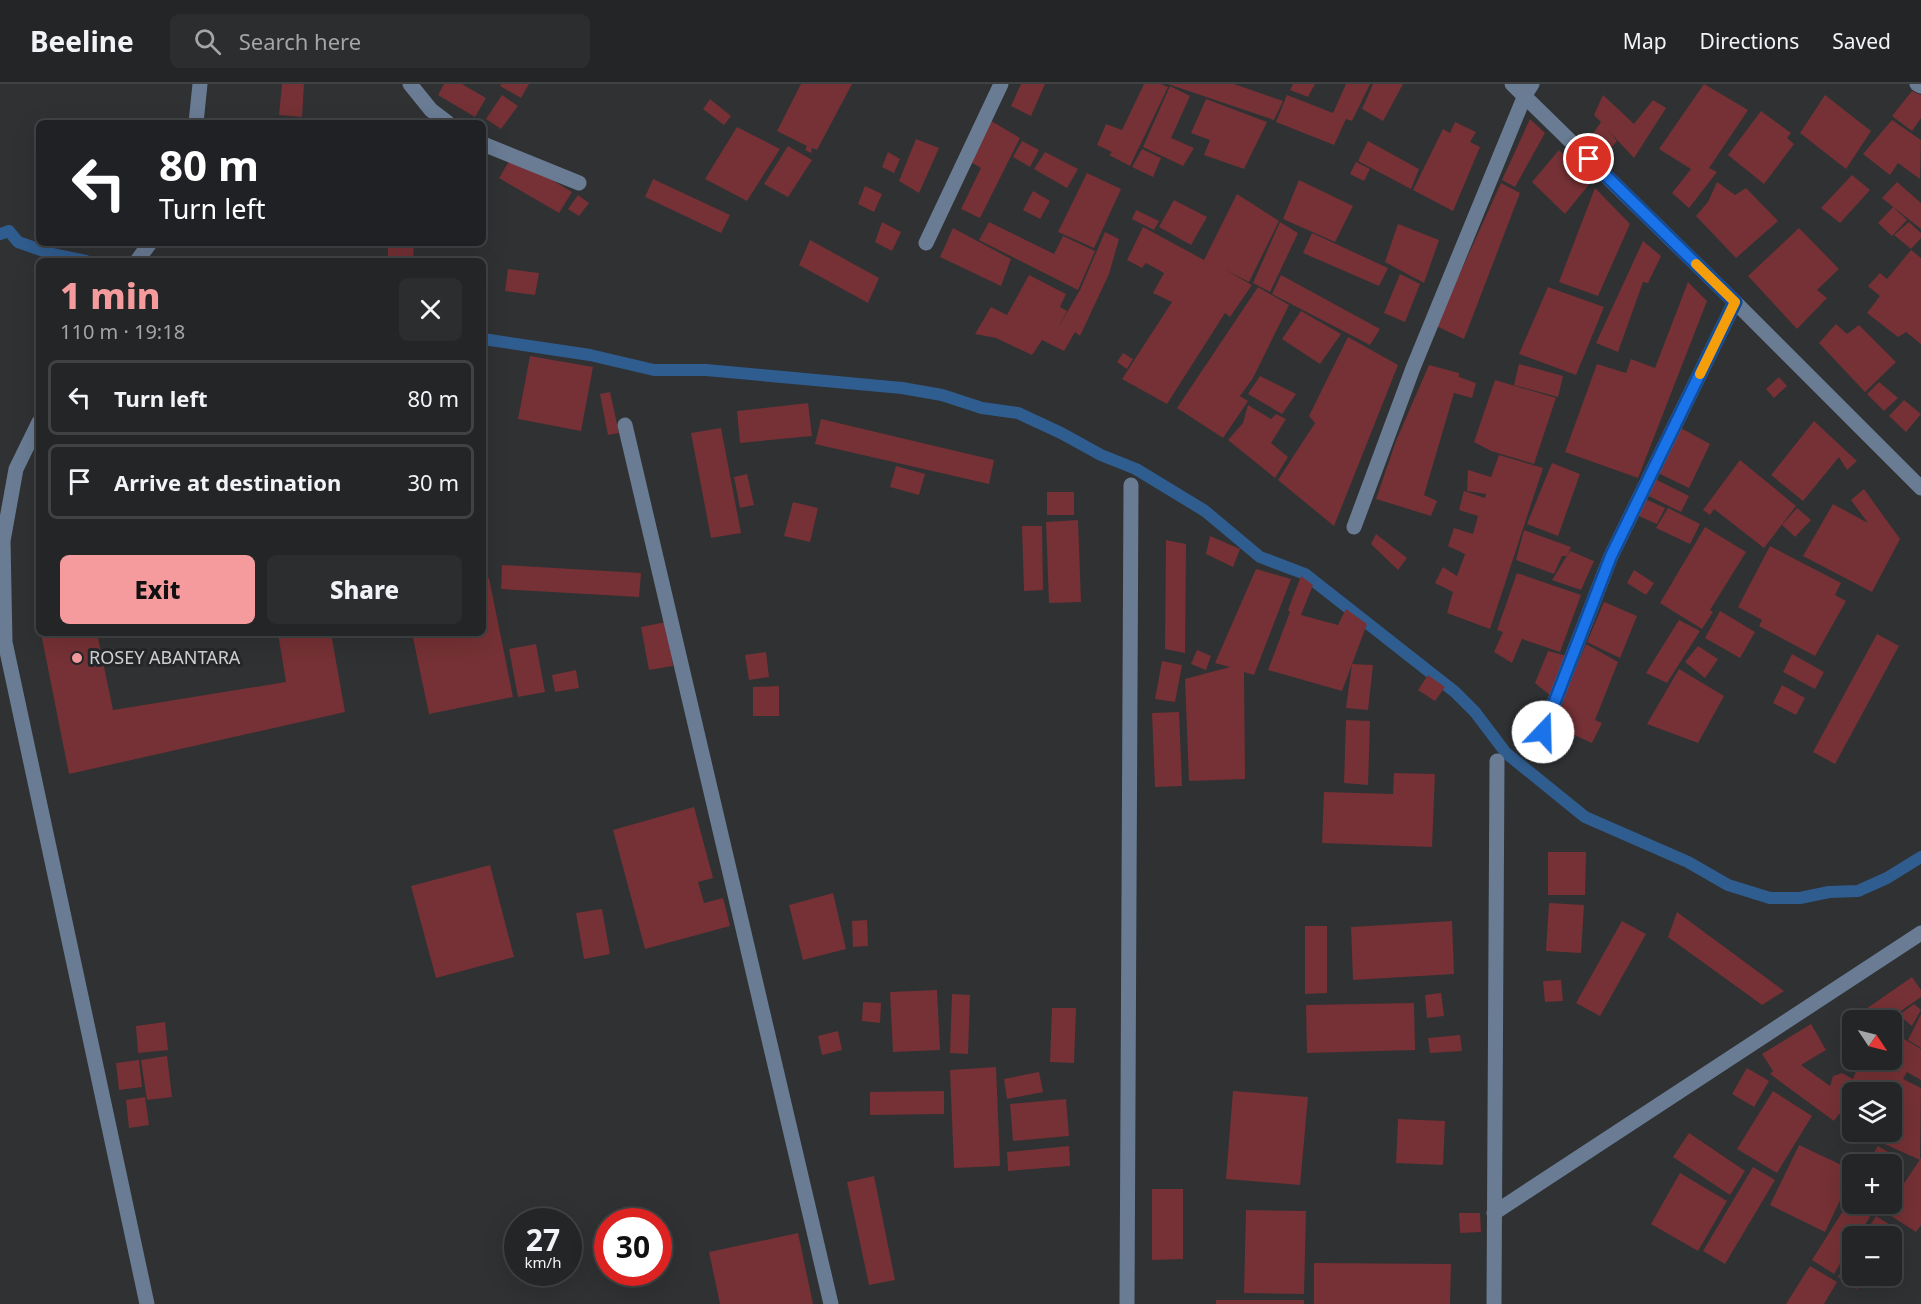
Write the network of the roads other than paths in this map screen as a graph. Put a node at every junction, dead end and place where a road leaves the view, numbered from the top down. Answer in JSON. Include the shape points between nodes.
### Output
{"nodes":[{"id":1,"x":200,"y":84,"type":"edge"},
{"id":2,"x":410,"y":84,"type":"edge"},
{"id":3,"x":1000,"y":84,"type":"edge"},
{"id":4,"x":1512,"y":84,"type":"edge"},
{"id":5,"x":1917,"y":84,"type":"edge"},
{"id":6,"x":1921,"y":86,"type":"edge"},
{"id":7,"x":1528,"y":89,"type":"edge"},
{"id":8,"x":196,"y":120,"type":"edge"},
{"id":9,"x":444,"y":120,"type":"edge"},
{"id":10,"x":486,"y":145,"type":"edge"},
{"id":11,"x":579,"y":183,"type":"dead end"},
{"id":12,"x":927,"y":243,"type":"dead end"},
{"id":13,"x":1735,"y":302,"type":"junction"},
{"id":14,"x":625,"y":424,"type":"dead end"},
{"id":15,"x":36,"y":428,"type":"edge"},
{"id":16,"x":1131,"y":485,"type":"dead end"},
{"id":17,"x":1921,"y":488,"type":"edge"},
{"id":18,"x":1354,"y":528,"type":"dead end"},
{"id":19,"x":1543,"y":732,"type":"dead end"},
{"id":20,"x":1497,"y":761,"type":"dead end"},
{"id":21,"x":1921,"y":933,"type":"edge"},
{"id":22,"x":1494,"y":1213,"type":"junction"},
{"id":23,"x":147,"y":1304,"type":"edge"},
{"id":24,"x":831,"y":1304,"type":"edge"},
{"id":25,"x":1127,"y":1304,"type":"edge"},
{"id":26,"x":1494,"y":1304,"type":"edge"}],
"edges":[{"from":1,"to":8,"type":"street"},
{"from":2,"to":9,"type":"street"},
{"from":3,"to":12,"type":"street"},
{"from":4,"to":7,"type":"street"},
{"from":5,"to":6,"type":"street"},
{"from":7,"to":13,"type":"street"},
{"from":7,"to":18,"type":"street","via":[[1413,368]]},
{"from":10,"to":11,"type":"street"},
{"from":13,"to":17,"type":"street"},
{"from":13,"to":19,"type":"street","via":[[1611,556]]},
{"from":14,"to":24,"type":"street"},
{"from":15,"to":23,"type":"street","via":[[16,470],[3,541],[4,642]]},
{"from":16,"to":25,"type":"street"},
{"from":20,"to":22,"type":"street"},
{"from":21,"to":22,"type":"street"},
{"from":22,"to":26,"type":"street"}]}
